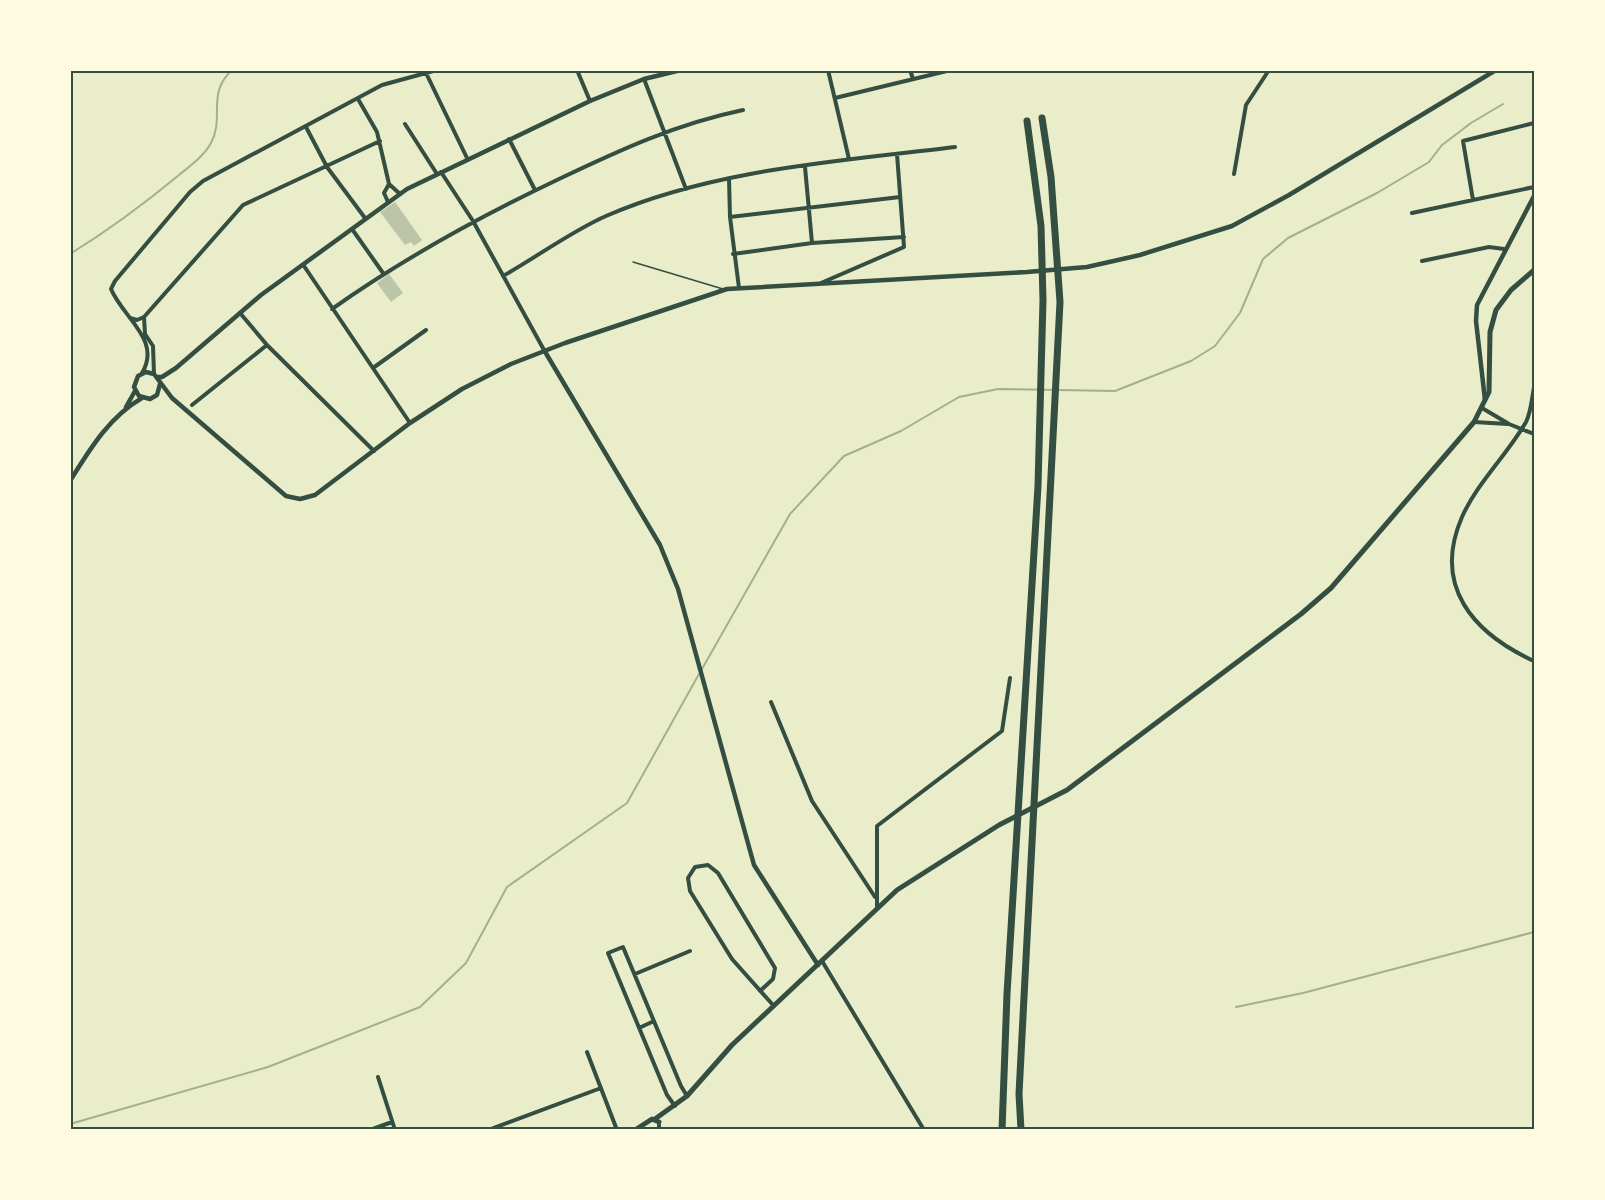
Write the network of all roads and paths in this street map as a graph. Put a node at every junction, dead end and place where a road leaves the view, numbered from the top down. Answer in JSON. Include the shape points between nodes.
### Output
{"nodes":[{"id":1,"x":437,"y":70,"type":"edge"},
{"id":2,"x":577,"y":70,"type":"edge"},
{"id":3,"x":681,"y":70,"type":"edge"},
{"id":4,"x":828,"y":70,"type":"edge"},
{"id":5,"x":910,"y":70,"type":"edge"},
{"id":6,"x":951,"y":70,"type":"edge"},
{"id":7,"x":1269,"y":70,"type":"edge"},
{"id":8,"x":1496,"y":70,"type":"edge"},
{"id":9,"x":426,"y":73,"type":"junction"},
{"id":10,"x":644,"y":79,"type":"junction"},
{"id":11,"x":913,"y":79,"type":"junction"},
{"id":12,"x":835,"y":98,"type":"junction"},
{"id":13,"x":358,"y":99,"type":"junction"},
{"id":14,"x":590,"y":101,"type":"junction"},
{"id":15,"x":743,"y":110,"type":"dead end"},
{"id":16,"x":1042,"y":118,"type":"dead end"},
{"id":17,"x":1027,"y":121,"type":"dead end"},
{"id":18,"x":1534,"y":123,"type":"edge"},
{"id":19,"x":405,"y":124,"type":"dead end"},
{"id":20,"x":306,"y":127,"type":"junction"},
{"id":21,"x":664,"y":131,"type":"junction"},
{"id":22,"x":509,"y":139,"type":"junction"},
{"id":23,"x":380,"y":141,"type":"junction"},
{"id":24,"x":955,"y":147,"type":"dead end"},
{"id":25,"x":897,"y":154,"type":"junction"},
{"id":26,"x":467,"y":158,"type":"junction"},
{"id":27,"x":849,"y":159,"type":"junction"},
{"id":28,"x":327,"y":166,"type":"junction"},
{"id":29,"x":805,"y":167,"type":"junction"},
{"id":30,"x":439,"y":173,"type":"junction"},
{"id":31,"x":1234,"y":174,"type":"dead end"},
{"id":32,"x":729,"y":179,"type":"junction"},
{"id":33,"x":389,"y":184,"type":"junction"},
{"id":34,"x":1534,"y":188,"type":"edge"},
{"id":35,"x":686,"y":189,"type":"junction"},
{"id":36,"x":535,"y":190,"type":"junction"},
{"id":37,"x":400,"y":194,"type":"junction"},
{"id":38,"x":1534,"y":196,"type":"edge"},
{"id":39,"x":900,"y":197,"type":"junction"},
{"id":40,"x":1473,"y":200,"type":"junction"},
{"id":41,"x":387,"y":202,"type":"junction"},
{"id":42,"x":809,"y":207,"type":"junction"},
{"id":43,"x":1412,"y":213,"type":"dead end"},
{"id":44,"x":730,"y":217,"type":"junction"},
{"id":45,"x":365,"y":219,"type":"junction"},
{"id":46,"x":472,"y":221,"type":"junction"},
{"id":47,"x":352,"y":229,"type":"junction"},
{"id":48,"x":904,"y":237,"type":"junction"},
{"id":49,"x":812,"y":243,"type":"junction"},
{"id":50,"x":1504,"y":249,"type":"junction"},
{"id":51,"x":733,"y":254,"type":"junction"},
{"id":52,"x":1422,"y":261,"type":"dead end"},
{"id":53,"x":633,"y":262,"type":"dead end"},
{"id":54,"x":304,"y":266,"type":"junction"},
{"id":55,"x":1534,"y":270,"type":"edge"},
{"id":56,"x":383,"y":273,"type":"junction"},
{"id":57,"x":503,"y":276,"type":"junction"},
{"id":58,"x":821,"y":284,"type":"junction"},
{"id":59,"x":739,"y":288,"type":"junction"},
{"id":60,"x":724,"y":290,"type":"junction"},
{"id":61,"x":332,"y":309,"type":"junction"},
{"id":62,"x":240,"y":313,"type":"junction"},
{"id":63,"x":127,"y":316,"type":"junction"},
{"id":64,"x":144,"y":316,"type":"junction"},
{"id":65,"x":426,"y":330,"type":"dead end"},
{"id":66,"x":267,"y":345,"type":"junction"},
{"id":67,"x":544,"y":350,"type":"junction"},
{"id":68,"x":373,"y":368,"type":"junction"},
{"id":69,"x":142,"y":373,"type":"junction"},
{"id":70,"x":156,"y":376,"type":"junction"},
{"id":71,"x":160,"y":384,"type":"junction"},
{"id":72,"x":1534,"y":387,"type":"edge"},
{"id":73,"x":135,"y":391,"type":"junction"},
{"id":74,"x":157,"y":395,"type":"junction"},
{"id":75,"x":142,"y":398,"type":"junction"},
{"id":76,"x":172,"y":398,"type":"junction"},
{"id":77,"x":1485,"y":401,"type":"junction"},
{"id":78,"x":192,"y":405,"type":"dead end"},
{"id":79,"x":126,"y":407,"type":"junction"},
{"id":80,"x":1482,"y":408,"type":"junction"},
{"id":81,"x":1474,"y":422,"type":"junction"},
{"id":82,"x":410,"y":423,"type":"junction"},
{"id":83,"x":1509,"y":424,"type":"junction"},
{"id":84,"x":1520,"y":429,"type":"junction"},
{"id":85,"x":1534,"y":434,"type":"edge"},
{"id":86,"x":374,"y":450,"type":"junction"},
{"id":87,"x":70,"y":481,"type":"edge"},
{"id":88,"x":1534,"y":661,"type":"edge"},
{"id":89,"x":1010,"y":678,"type":"dead end"},
{"id":90,"x":771,"y":702,"type":"dead end"},
{"id":91,"x":876,"y":898,"type":"junction"},
{"id":92,"x":877,"y":908,"type":"junction"},
{"id":93,"x":690,"y":951,"type":"dead end"},
{"id":94,"x":820,"y":963,"type":"junction"},
{"id":95,"x":634,"y":974,"type":"junction"},
{"id":96,"x":760,"y":991,"type":"junction"},
{"id":97,"x":772,"y":1005,"type":"junction"},
{"id":98,"x":654,"y":1021,"type":"junction"},
{"id":99,"x":639,"y":1028,"type":"junction"},
{"id":100,"x":587,"y":1052,"type":"dead end"},
{"id":101,"x":378,"y":1077,"type":"dead end"},
{"id":102,"x":601,"y":1088,"type":"junction"},
{"id":103,"x":687,"y":1096,"type":"junction"},
{"id":104,"x":675,"y":1106,"type":"junction"},
{"id":105,"x":392,"y":1122,"type":"junction"},
{"id":106,"x":658,"y":1123,"type":"edge"},
{"id":107,"x":650,"y":1127,"type":"edge"},
{"id":108,"x":638,"y":1128,"type":"edge"},
{"id":109,"x":370,"y":1130,"type":"edge"},
{"id":110,"x":395,"y":1130,"type":"edge"},
{"id":111,"x":488,"y":1130,"type":"edge"},
{"id":112,"x":617,"y":1130,"type":"edge"},
{"id":113,"x":924,"y":1130,"type":"edge"},
{"id":114,"x":1002,"y":1130,"type":"edge"},
{"id":115,"x":1021,"y":1130,"type":"edge"}],
"edges":[{"from":1,"to":9,"type":"street"},
{"from":2,"to":14,"type":"street"},
{"from":3,"to":10,"type":"street"},
{"from":4,"to":12,"type":"street"},
{"from":5,"to":11,"type":"street"},
{"from":6,"to":11,"type":"street"},
{"from":7,"to":31,"type":"street","via":[[1246,105]]},
{"from":8,"to":58,"type":"street","via":[[1232,226],[1169,246],[1087,267]]},
{"from":9,"to":13,"type":"street","via":[[382,85]]},
{"from":9,"to":26,"type":"street"},
{"from":10,"to":14,"type":"street"},
{"from":10,"to":21,"type":"street"},
{"from":11,"to":12,"type":"street"},
{"from":12,"to":27,"type":"street"},
{"from":13,"to":20,"type":"street"},
{"from":13,"to":23,"type":"street","via":[[371,117]]},
{"from":14,"to":22,"type":"street"},
{"from":15,"to":21,"type":"street","via":[[696,119]]},
{"from":16,"to":115,"type":"highway","via":[[1053,197],[1060,302],[1019,1094]]},
{"from":17,"to":114,"type":"highway","via":[[1040,208],[1043,266],[1038,486],[1006,994]]},
{"from":18,"to":40,"type":"street","via":[[1463,141]]},
{"from":19,"to":30,"type":"street"},
{"from":20,"to":28,"type":"street"},
{"from":20,"to":63,"type":"street","via":[[217,172],[197,187],[115,281],[111,289]]},
{"from":21,"to":35,"type":"street"},
{"from":21,"to":36,"type":"street"},
{"from":22,"to":26,"type":"street"},
{"from":22,"to":36,"type":"street"},
{"from":23,"to":28,"type":"street"},
{"from":23,"to":33,"type":"street"},
{"from":24,"to":25,"type":"street"},
{"from":25,"to":27,"type":"street"},
{"from":25,"to":39,"type":"street"},
{"from":26,"to":30,"type":"street"},
{"from":27,"to":29,"type":"street"},
{"from":28,"to":45,"type":"street"},
{"from":28,"to":64,"type":"street","via":[[243,206]]},
{"from":29,"to":32,"type":"street"},
{"from":29,"to":42,"type":"street"},
{"from":30,"to":37,"type":"street"},
{"from":30,"to":46,"type":"street"},
{"from":32,"to":35,"type":"street"},
{"from":32,"to":44,"type":"street"},
{"from":33,"to":37,"type":"street"},
{"from":33,"to":41,"type":"street","via":[[384,193]]},
{"from":34,"to":40,"type":"street"},
{"from":35,"to":57,"type":"street","via":[[605,216]]},
{"from":36,"to":46,"type":"street"},
{"from":37,"to":41,"type":"street"},
{"from":38,"to":50,"type":"street"},
{"from":39,"to":42,"type":"street"},
{"from":39,"to":48,"type":"street"},
{"from":40,"to":43,"type":"street"},
{"from":41,"to":45,"type":"street"},
{"from":42,"to":44,"type":"street"},
{"from":42,"to":49,"type":"street"},
{"from":44,"to":51,"type":"street"},
{"from":45,"to":47,"type":"street"},
{"from":46,"to":56,"type":"street"},
{"from":46,"to":57,"type":"street"},
{"from":47,"to":54,"type":"street"},
{"from":47,"to":56,"type":"street"},
{"from":48,"to":49,"type":"street"},
{"from":48,"to":58,"type":"street","via":[[904,247]]},
{"from":49,"to":51,"type":"street"},
{"from":50,"to":52,"type":"street","via":[[1489,248]]},
{"from":50,"to":77,"type":"street","via":[[1479,298],[1476,313]]},
{"from":51,"to":59,"type":"street"},
{"from":53,"to":60,"type":"lane"},
{"from":54,"to":61,"type":"street"},
{"from":54,"to":62,"type":"street"},
{"from":55,"to":77,"type":"main road","via":[[1504,298],[1493,316],[1490,380]]},
{"from":56,"to":61,"type":"street"},
{"from":57,"to":67,"type":"street"},
{"from":58,"to":59,"type":"street"},
{"from":59,"to":60,"type":"street"},
{"from":60,"to":67,"type":"street"},
{"from":61,"to":68,"type":"street"},
{"from":62,"to":66,"type":"street"},
{"from":62,"to":70,"type":"street","via":[[176,368],[162,377]]},
{"from":63,"to":64,"type":"street","via":[[134,320]]},
{"from":63,"to":69,"type":"street","via":[[149,350]]},
{"from":64,"to":70,"type":"street"},
{"from":65,"to":68,"type":"street"},
{"from":66,"to":78,"type":"street"},
{"from":66,"to":86,"type":"street"},
{"from":67,"to":82,"type":"street","via":[[466,387]]},
{"from":67,"to":94,"type":"street","via":[[660,545],[678,589],[754,865]]},
{"from":68,"to":82,"type":"street"},
{"from":69,"to":70,"type":"street"},
{"from":69,"to":73,"type":"street","via":[[134,383]]},
{"from":70,"to":71,"type":"street"},
{"from":71,"to":74,"type":"street"},
{"from":71,"to":76,"type":"street"},
{"from":72,"to":84,"type":"street","via":[[1529,414]]},
{"from":73,"to":75,"type":"street"},
{"from":73,"to":79,"type":"street"},
{"from":74,"to":75,"type":"street"},
{"from":74,"to":76,"type":"street"},
{"from":75,"to":79,"type":"street"},
{"from":76,"to":86,"type":"street","via":[[286,496],[300,499],[315,495]]},
{"from":77,"to":80,"type":"main road"},
{"from":79,"to":87,"type":"street","via":[[102,432]]},
{"from":80,"to":81,"type":"main road"},
{"from":80,"to":83,"type":"street"},
{"from":81,"to":83,"type":"street"},
{"from":81,"to":92,"type":"main road","via":[[1331,588],[1051,800],[999,825],[907,883]]},
{"from":82,"to":86,"type":"street"},
{"from":83,"to":84,"type":"street"},
{"from":84,"to":85,"type":"street"},
{"from":84,"to":88,"type":"street","via":[[1462,516],[1450,558],[1458,593],[1474,620]]},
{"from":89,"to":91,"type":"street","via":[[1002,731],[877,826]]},
{"from":90,"to":91,"type":"street","via":[[812,801]]},
{"from":91,"to":92,"type":"street"},
{"from":92,"to":94,"type":"main road"},
{"from":93,"to":95,"type":"street"},
{"from":94,"to":97,"type":"main road"},
{"from":94,"to":113,"type":"street"},
{"from":95,"to":98,"type":"street"},
{"from":95,"to":99,"type":"street","via":[[623,947],[608,953]]},
{"from":96,"to":96,"type":"street","via":[[732,959],[690,891],[688,878],[695,867],[708,865],[718,873],[775,968],[773,979]]},
{"from":96,"to":97,"type":"street"},
{"from":97,"to":103,"type":"main road"},
{"from":98,"to":99,"type":"street"},
{"from":98,"to":103,"type":"street"},
{"from":99,"to":104,"type":"street"},
{"from":100,"to":102,"type":"street"},
{"from":101,"to":105,"type":"street"},
{"from":102,"to":111,"type":"street"},
{"from":102,"to":112,"type":"street"},
{"from":103,"to":104,"type":"main road"},
{"from":104,"to":106,"type":"main road"},
{"from":105,"to":109,"type":"street"},
{"from":105,"to":110,"type":"street"},
{"from":106,"to":107,"type":"main road"},
{"from":107,"to":108,"type":"main road"}]}
